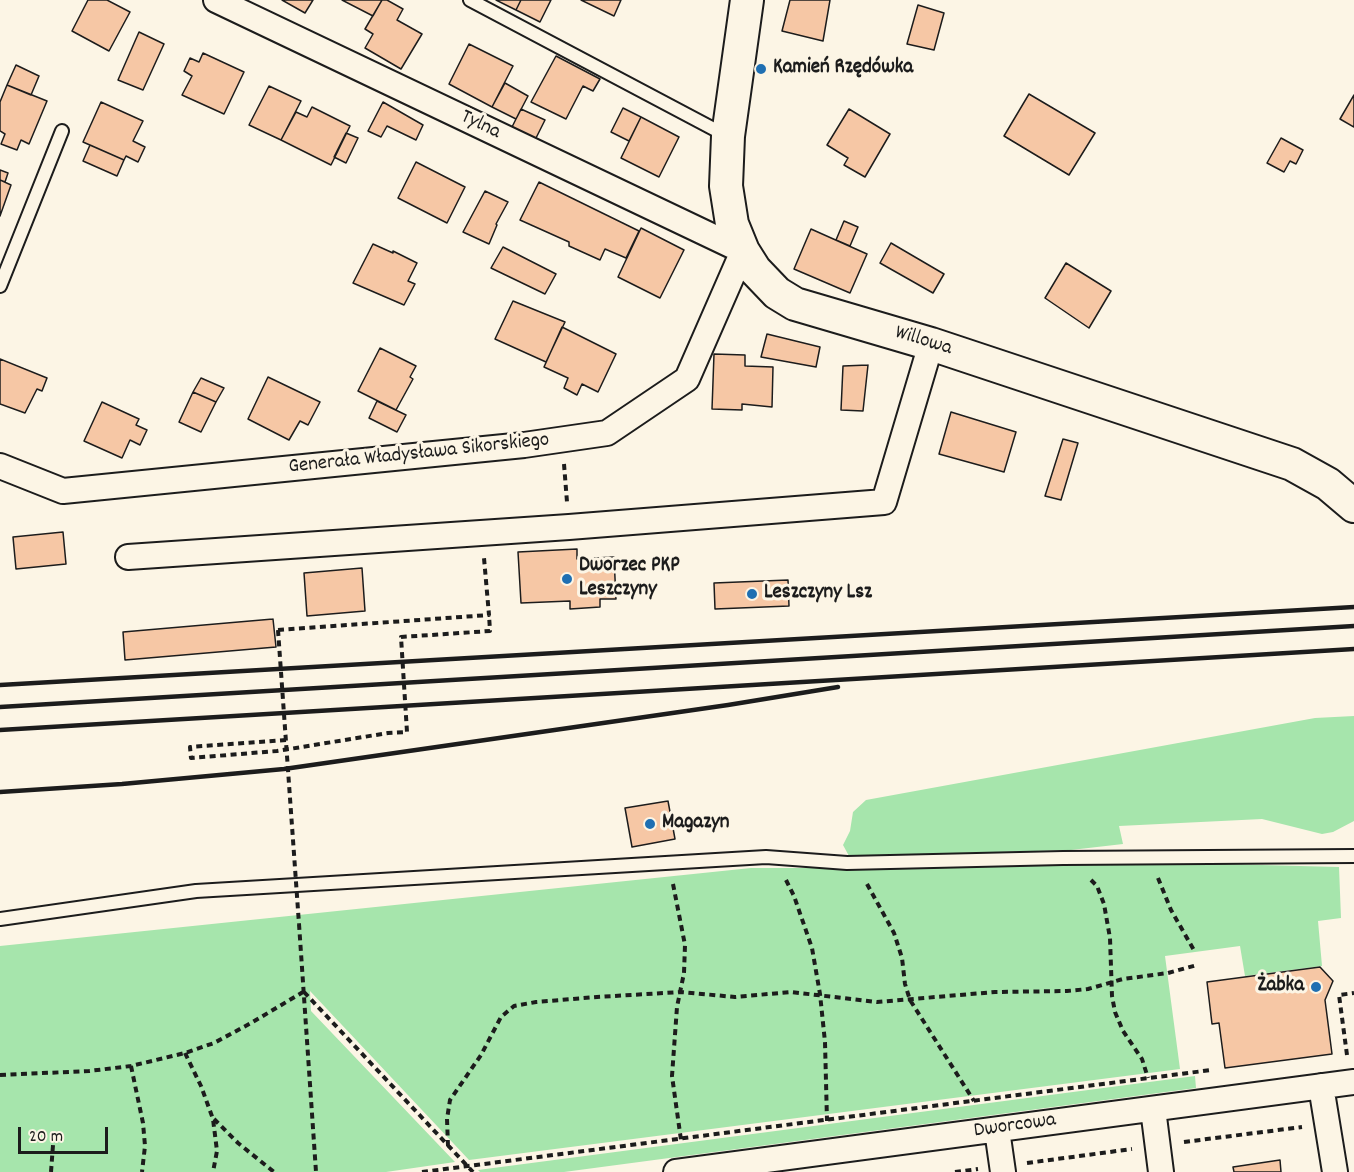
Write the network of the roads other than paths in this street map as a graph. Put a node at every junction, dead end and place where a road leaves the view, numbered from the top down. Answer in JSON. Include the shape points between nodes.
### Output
{"nodes":[{"id":1,"x":216,"y":0,"type":"edge"},
{"id":2,"x":470,"y":0,"type":"edge"},
{"id":3,"x":747,"y":0,"type":"edge"},
{"id":4,"x":63,"y":131,"type":"dead end"},
{"id":5,"x":728,"y":136,"type":"junction"},
{"id":6,"x":743,"y":251,"type":"junction"},
{"id":7,"x":0,"y":286,"type":"edge"},
{"id":8,"x":931,"y":344,"type":"junction"},
{"id":9,"x":0,"y":466,"type":"edge"},
{"id":10,"x":1354,"y":506,"type":"edge"},
{"id":11,"x":128,"y":557,"type":"dead end"},
{"id":12,"x":1354,"y":856,"type":"edge"},
{"id":13,"x":0,"y":919,"type":"edge"},
{"id":14,"x":1351,"y":1072,"type":"edge"},
{"id":15,"x":1321,"y":1086,"type":"junction"},
{"id":16,"x":1153,"y":1109,"type":"junction"},
{"id":17,"x":998,"y":1130,"type":"junction"},
{"id":18,"x":829,"y":1162,"type":"edge"},
{"id":19,"x":683,"y":1172,"type":"edge"},
{"id":20,"x":1003,"y":1172,"type":"edge"},
{"id":21,"x":1161,"y":1172,"type":"edge"},
{"id":22,"x":1335,"y":1172,"type":"edge"}],
"edges":[{"from":1,"to":6,"type":"street","name":"Tylna"},
{"from":2,"to":5,"type":"lane"},
{"from":3,"to":5,"type":"street","name":"Willowa"},
{"from":4,"to":7,"type":"lane"},
{"from":5,"to":6,"type":"street","name":"Willowa","via":[[729,209]]},
{"from":6,"to":8,"type":"street","name":"Willowa","via":[[761,278],[795,304]]},
{"from":6,"to":9,"type":"street","name":"Generała Władysława Sikorskiego","via":[[687,379],[607,433],[524,445],[63,491]]},
{"from":8,"to":10,"type":"street","name":"Willowa","via":[[1292,464],[1328,484]]},
{"from":8,"to":11,"type":"street","via":[[884,502]]},
{"from":12,"to":13,"type":"lane","via":[[847,863],[766,857],[196,891]]},
{"from":14,"to":15,"type":"street","name":"Dworcowa"},
{"from":15,"to":16,"type":"street","name":"Dworcowa"},
{"from":15,"to":22,"type":"street"},
{"from":16,"to":17,"type":"street","name":"Dworcowa"},
{"from":16,"to":21,"type":"street"},
{"from":17,"to":18,"type":"street","name":"Dworcowa"},
{"from":17,"to":20,"type":"street"},
{"from":18,"to":19,"type":"street","name":"Dworcowa"}]}
